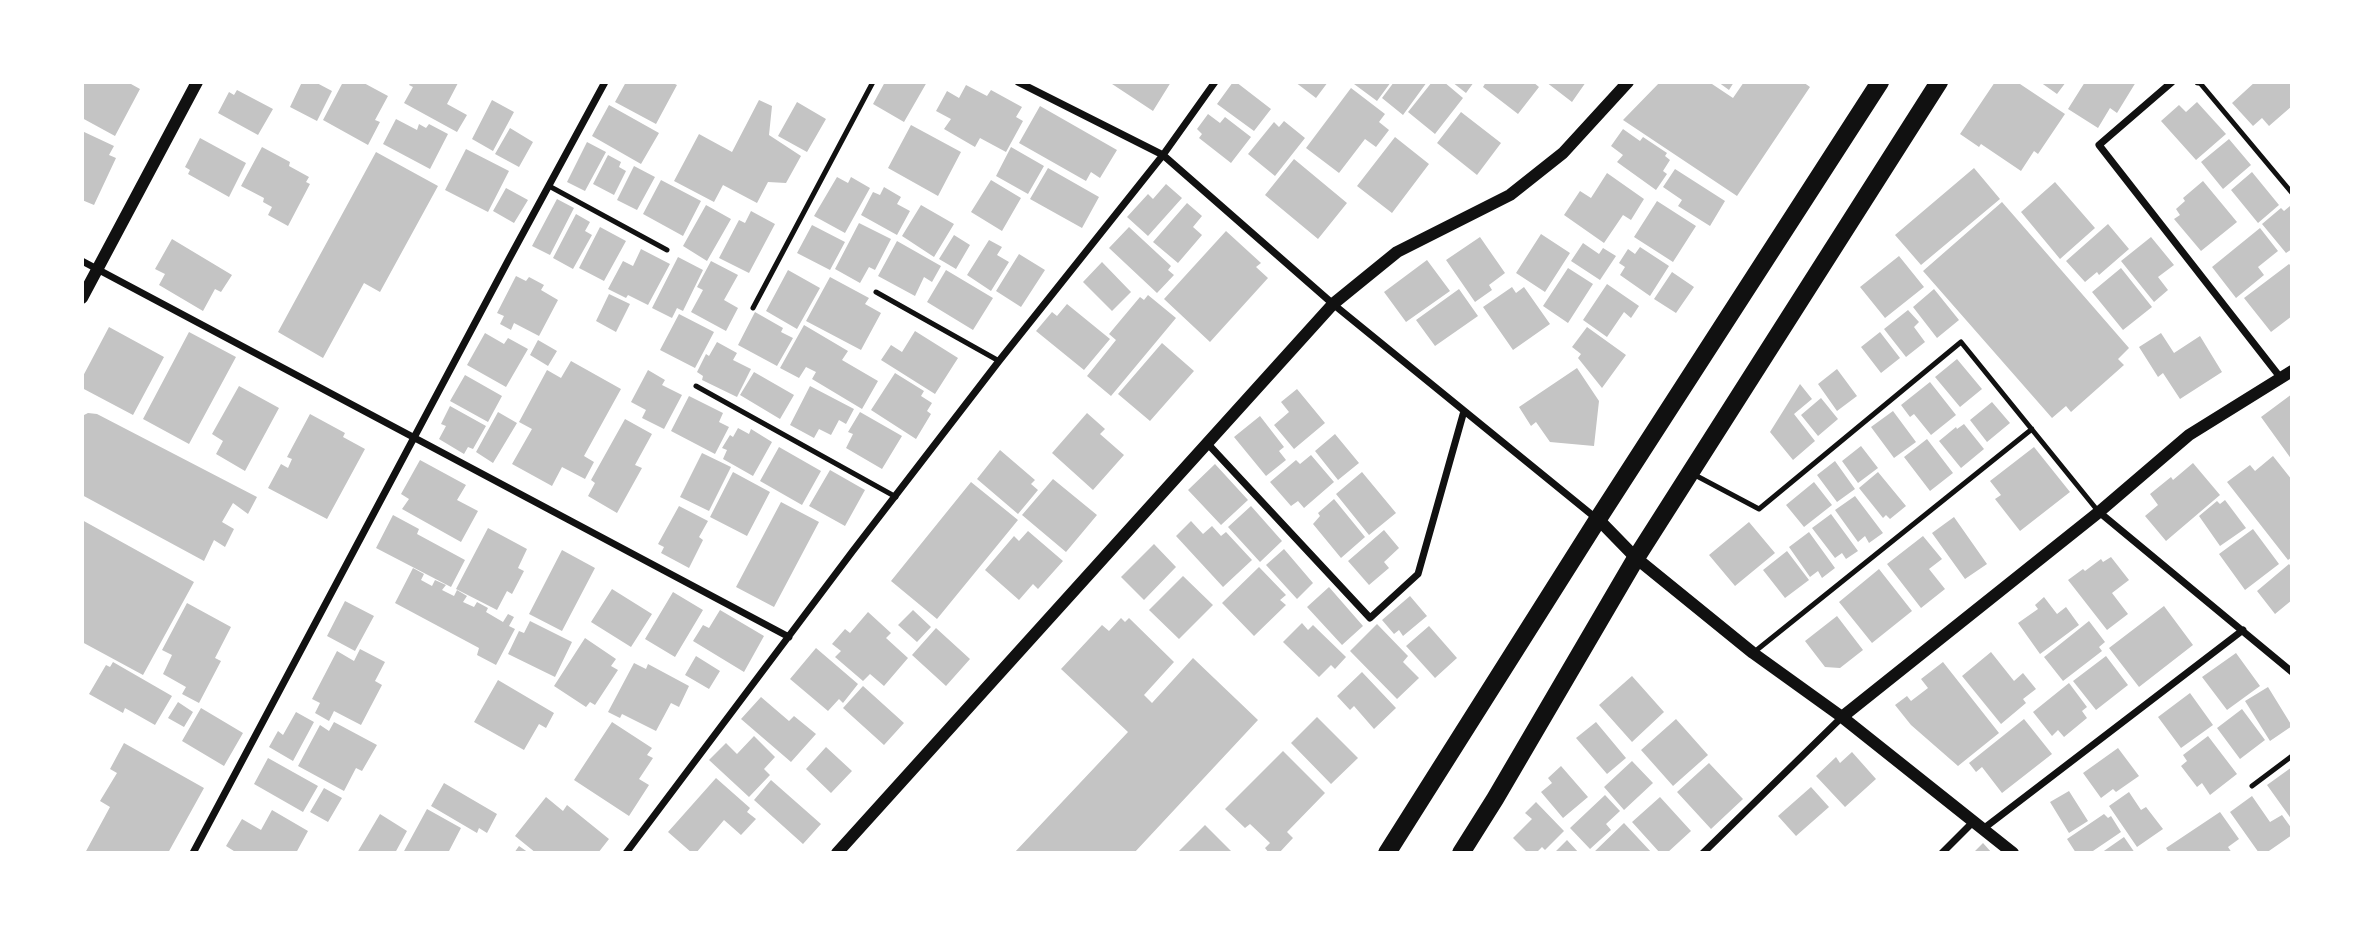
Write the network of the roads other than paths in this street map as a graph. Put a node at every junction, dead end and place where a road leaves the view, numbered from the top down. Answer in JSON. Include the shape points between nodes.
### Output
{"nodes":[{"id":1,"x":197,"y":82,"type":"edge"},
{"id":2,"x":606,"y":82,"type":"edge"},
{"id":3,"x":873,"y":82,"type":"edge"},
{"id":4,"x":1018,"y":82,"type":"edge"},
{"id":5,"x":1215,"y":82,"type":"edge"},
{"id":6,"x":1628,"y":82,"type":"edge"},
{"id":7,"x":1880,"y":82,"type":"edge"},
{"id":8,"x":1939,"y":82,"type":"edge"},
{"id":9,"x":2172,"y":82,"type":"edge"},
{"id":10,"x":2200,"y":83,"type":"edge"},
{"id":11,"x":1163,"y":155,"type":"junction"},
{"id":12,"x":549,"y":186,"type":"junction"},
{"id":13,"x":2292,"y":193,"type":"edge"},
{"id":14,"x":667,"y":250,"type":"dead end"},
{"id":15,"x":82,"y":261,"type":"edge"},
{"id":16,"x":98,"y":269,"type":"junction"},
{"id":17,"x":876,"y":292,"type":"dead end"},
{"id":18,"x":82,"y":298,"type":"edge"},
{"id":19,"x":1333,"y":304,"type":"junction"},
{"id":20,"x":753,"y":308,"type":"dead end"},
{"id":21,"x":999,"y":361,"type":"junction"},
{"id":22,"x":2286,"y":374,"type":"edge"},
{"id":23,"x":696,"y":386,"type":"dead end"},
{"id":24,"x":1464,"y":411,"type":"junction"},
{"id":25,"x":2032,"y":429,"type":"junction"},
{"id":26,"x":414,"y":439,"type":"junction"},
{"id":27,"x":1207,"y":443,"type":"junction"},
{"id":28,"x":1690,"y":473,"type":"junction"},
{"id":29,"x":896,"y":497,"type":"junction"},
{"id":30,"x":2099,"y":512,"type":"junction"},
{"id":31,"x":1598,"y":519,"type":"junction"},
{"id":32,"x":1636,"y":558,"type":"junction"},
{"id":33,"x":2243,"y":630,"type":"junction"},
{"id":34,"x":789,"y":637,"type":"junction"},
{"id":35,"x":1753,"y":653,"type":"junction"},
{"id":36,"x":2290,"y":667,"type":"edge"},
{"id":37,"x":1842,"y":717,"type":"junction"},
{"id":38,"x":2292,"y":756,"type":"edge"},
{"id":39,"x":2252,"y":786,"type":"dead end"},
{"id":40,"x":1979,"y":825,"type":"junction"},
{"id":41,"x":194,"y":853,"type":"edge"},
{"id":42,"x":626,"y":853,"type":"edge"},
{"id":43,"x":837,"y":853,"type":"edge"},
{"id":44,"x":1387,"y":853,"type":"edge"},
{"id":45,"x":1461,"y":853,"type":"edge"},
{"id":46,"x":1703,"y":853,"type":"edge"},
{"id":47,"x":1942,"y":853,"type":"edge"},
{"id":48,"x":2013,"y":853,"type":"edge"}],
"edges":[{"from":1,"to":16,"type":"street"},
{"from":2,"to":12,"type":"street"},
{"from":3,"to":20,"type":"lane"},
{"from":4,"to":11,"type":"street"},
{"from":5,"to":11,"type":"street"},
{"from":6,"to":19,"type":"street","via":[[1563,153],[1510,195],[1397,252]]},
{"from":7,"to":31,"type":"main road"},
{"from":8,"to":28,"type":"main road"},
{"from":9,"to":22,"type":"street","via":[[2099,145]]},
{"from":10,"to":13,"type":"lane"},
{"from":11,"to":19,"type":"street"},
{"from":11,"to":21,"type":"street"},
{"from":12,"to":14,"type":"lane"},
{"from":12,"to":26,"type":"street"},
{"from":15,"to":16,"type":"street"},
{"from":16,"to":18,"type":"street"},
{"from":16,"to":26,"type":"street"},
{"from":17,"to":21,"type":"lane"},
{"from":19,"to":24,"type":"street"},
{"from":19,"to":27,"type":"street"},
{"from":21,"to":29,"type":"street"},
{"from":22,"to":30,"type":"street","via":[[2189,435]]},
{"from":23,"to":29,"type":"lane"},
{"from":24,"to":27,"type":"street","via":[[1418,574],[1370,618]]},
{"from":24,"to":31,"type":"street"},
{"from":25,"to":28,"type":"lane","via":[[1961,342],[1759,509]]},
{"from":25,"to":30,"type":"lane"},
{"from":25,"to":35,"type":"lane"},
{"from":26,"to":34,"type":"street"},
{"from":26,"to":41,"type":"street"},
{"from":27,"to":43,"type":"street"},
{"from":28,"to":32,"type":"main road"},
{"from":29,"to":34,"type":"street"},
{"from":30,"to":33,"type":"street"},
{"from":30,"to":37,"type":"street"},
{"from":31,"to":32,"type":"street"},
{"from":31,"to":44,"type":"main road"},
{"from":32,"to":35,"type":"street"},
{"from":32,"to":45,"type":"main road"},
{"from":33,"to":36,"type":"street"},
{"from":33,"to":40,"type":"street"},
{"from":34,"to":42,"type":"street"},
{"from":35,"to":37,"type":"street"},
{"from":37,"to":40,"type":"street"},
{"from":37,"to":46,"type":"street"},
{"from":38,"to":39,"type":"lane"},
{"from":40,"to":47,"type":"street"},
{"from":40,"to":48,"type":"street"}]}
